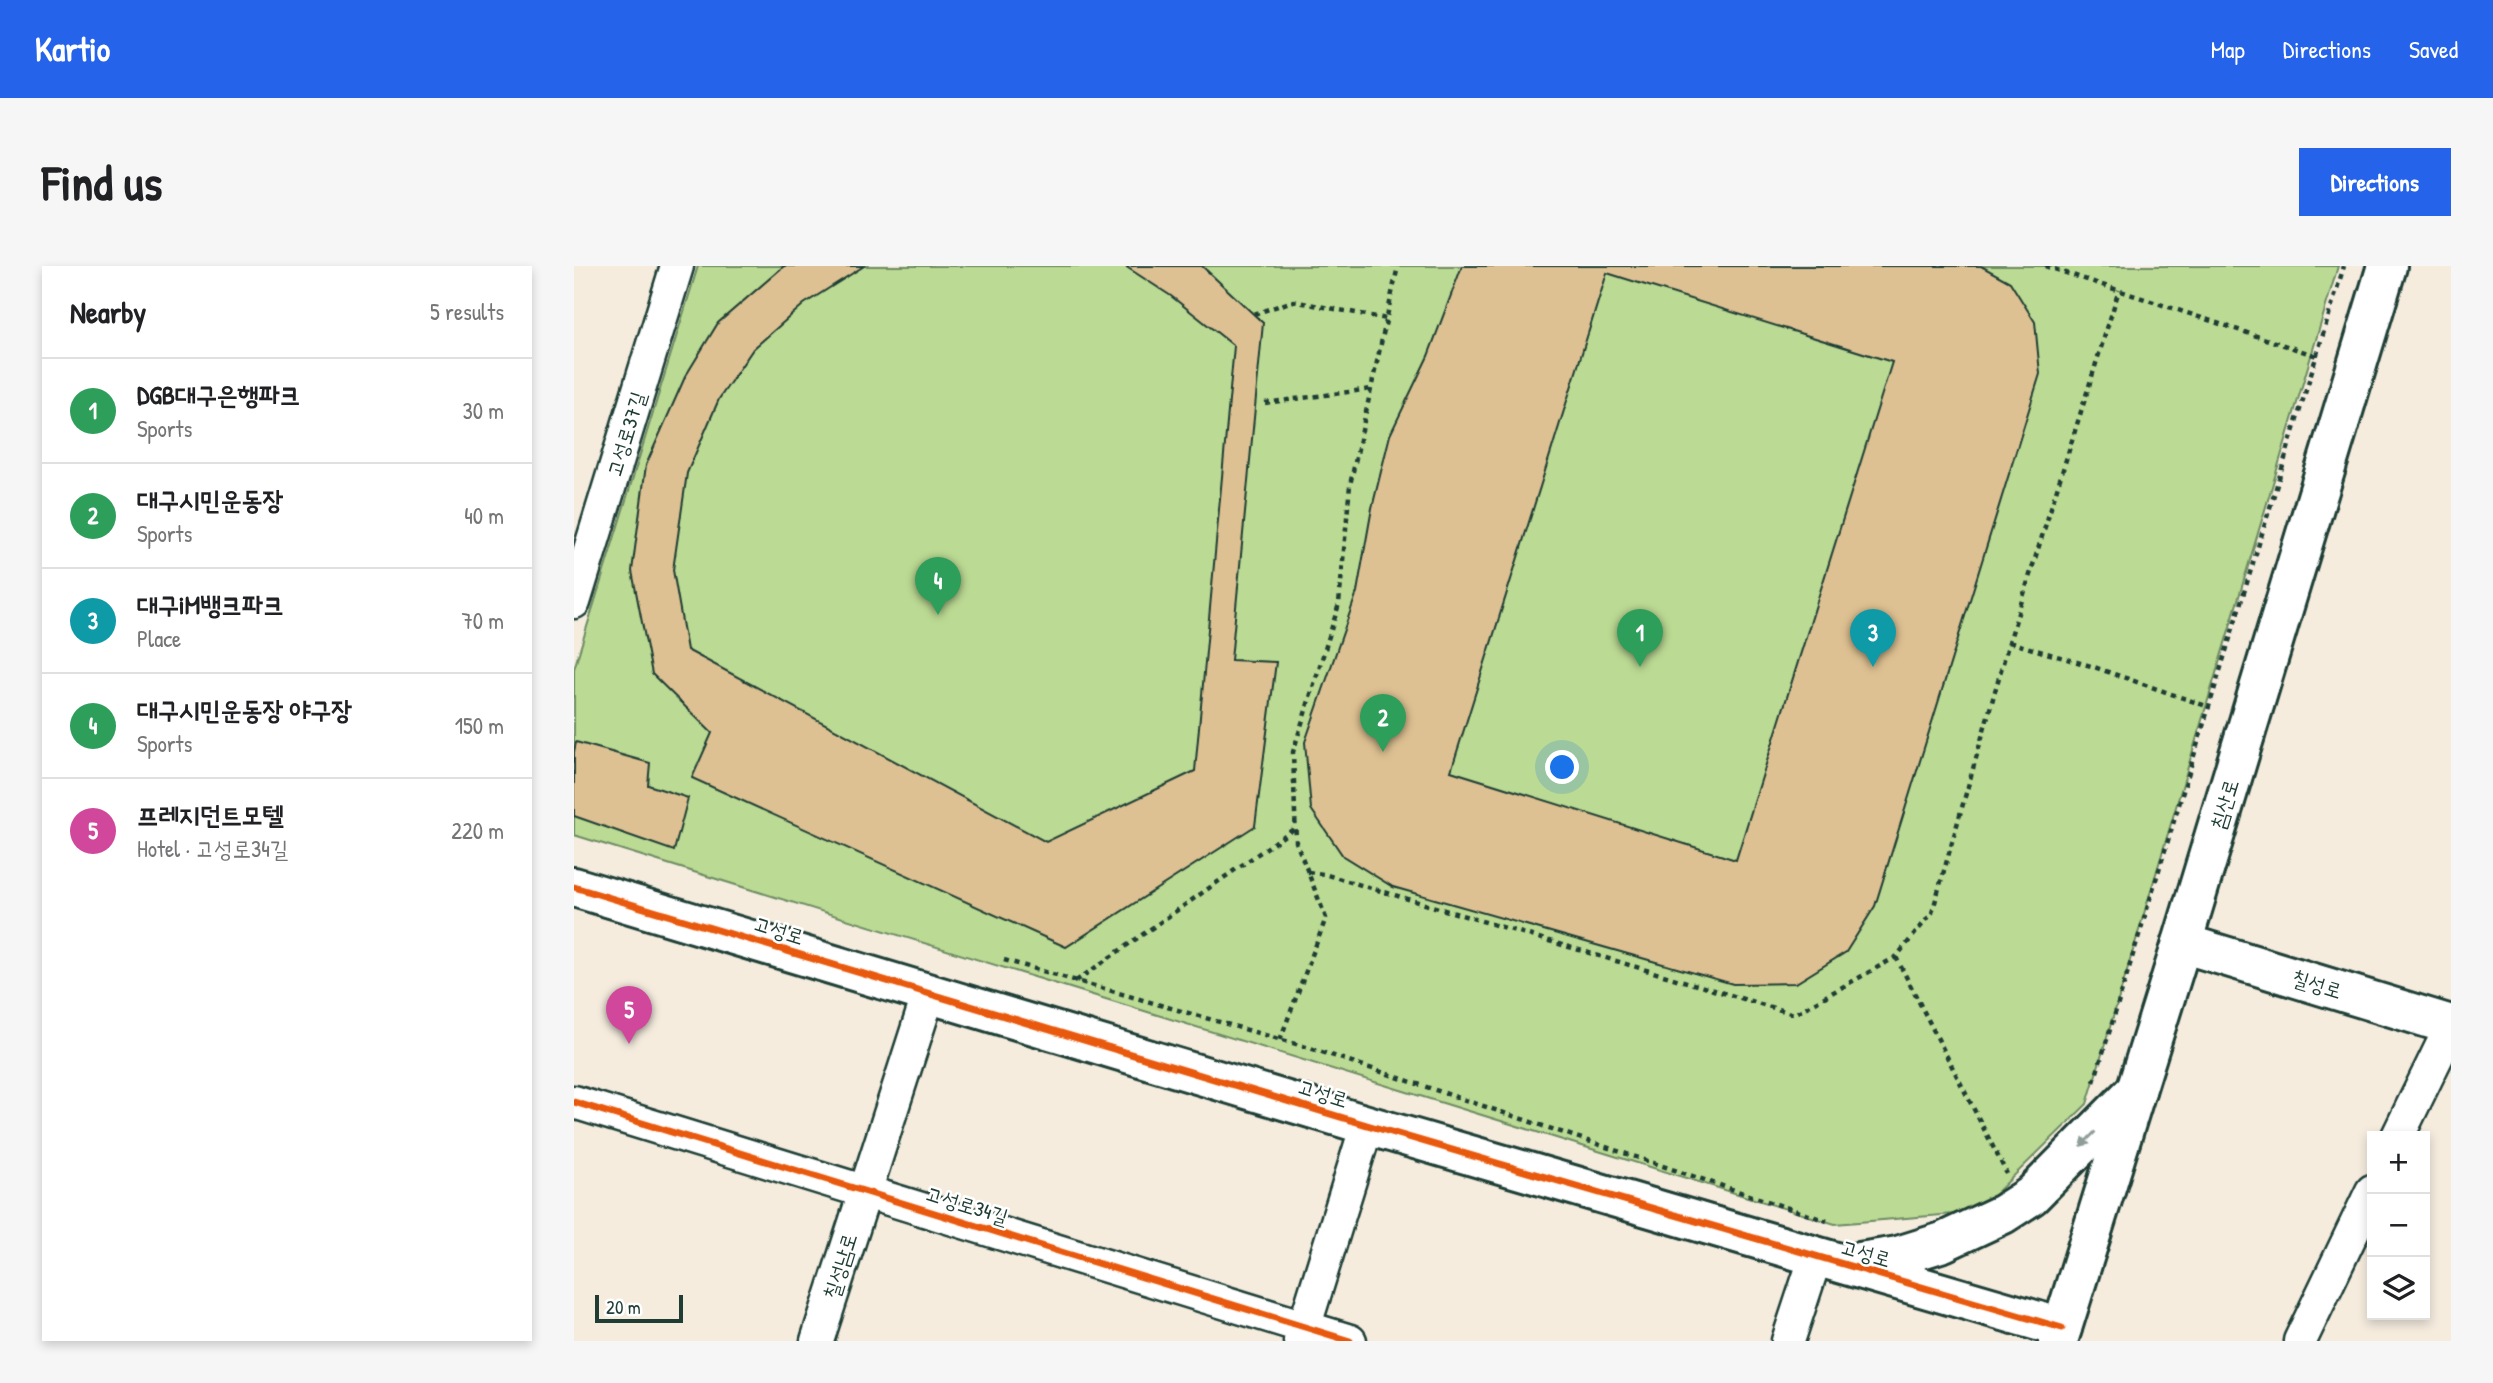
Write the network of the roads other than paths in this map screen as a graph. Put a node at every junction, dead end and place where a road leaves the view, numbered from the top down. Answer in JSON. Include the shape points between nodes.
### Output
{"nodes":[{"id":1,"x":677,"y":266,"type":"edge"},
{"id":2,"x":2387,"y":266,"type":"edge"},
{"id":3,"x":574,"y":602,"type":"edge"},
{"id":4,"x":574,"y":887,"type":"edge"},
{"id":5,"x":2182,"y":943,"type":"junction"},
{"id":6,"x":929,"y":993,"type":"junction"},
{"id":7,"x":2451,"y":1026,"type":"edge"},
{"id":8,"x":2136,"y":1090,"type":"junction"},
{"id":9,"x":574,"y":1102,"type":"edge"},
{"id":10,"x":1367,"y":1125,"type":"junction"},
{"id":11,"x":2400,"y":1131,"type":"edge"},
{"id":12,"x":863,"y":1191,"type":"junction"},
{"id":13,"x":2371,"y":1194,"type":"edge"},
{"id":14,"x":1830,"y":1260,"type":"junction"},
{"id":15,"x":1302,"y":1334,"type":"edge"},
{"id":16,"x":2060,"y":1334,"type":"edge"},
{"id":17,"x":817,"y":1341,"type":"edge"},
{"id":18,"x":1350,"y":1341,"type":"edge"},
{"id":19,"x":1788,"y":1341,"type":"edge"},
{"id":20,"x":2300,"y":1341,"type":"edge"}],
"edges":[{"from":1,"to":3,"type":"street","name":"고성로37길"},
{"from":2,"to":5,"type":"street","name":"침산로"},
{"from":4,"to":6,"type":"street","name":"고성로"},
{"from":5,"to":7,"type":"street","name":"칠성로"},
{"from":5,"to":8,"type":"street","name":"침산로"},
{"from":6,"to":10,"type":"street","name":"고성로"},
{"from":6,"to":12,"type":"street","name":"칠성남로"},
{"from":7,"to":11,"type":"street"},
{"from":8,"to":14,"type":"street","one_way":true,"via":[[2031,1196],[2003,1214],[1898,1256]]},
{"from":8,"to":16,"type":"street","name":"침산로"},
{"from":9,"to":12,"type":"street","name":"고성로34길"},
{"from":10,"to":14,"type":"street","name":"고성로"},
{"from":10,"to":15,"type":"street"},
{"from":12,"to":15,"type":"street","name":"고성로34길"},
{"from":12,"to":17,"type":"street","name":"칠성남로"},
{"from":13,"to":20,"type":"street"},
{"from":14,"to":16,"type":"street","name":"고성로"},
{"from":14,"to":19,"type":"street"},
{"from":15,"to":18,"type":"street","name":"고성로34길"}]}
